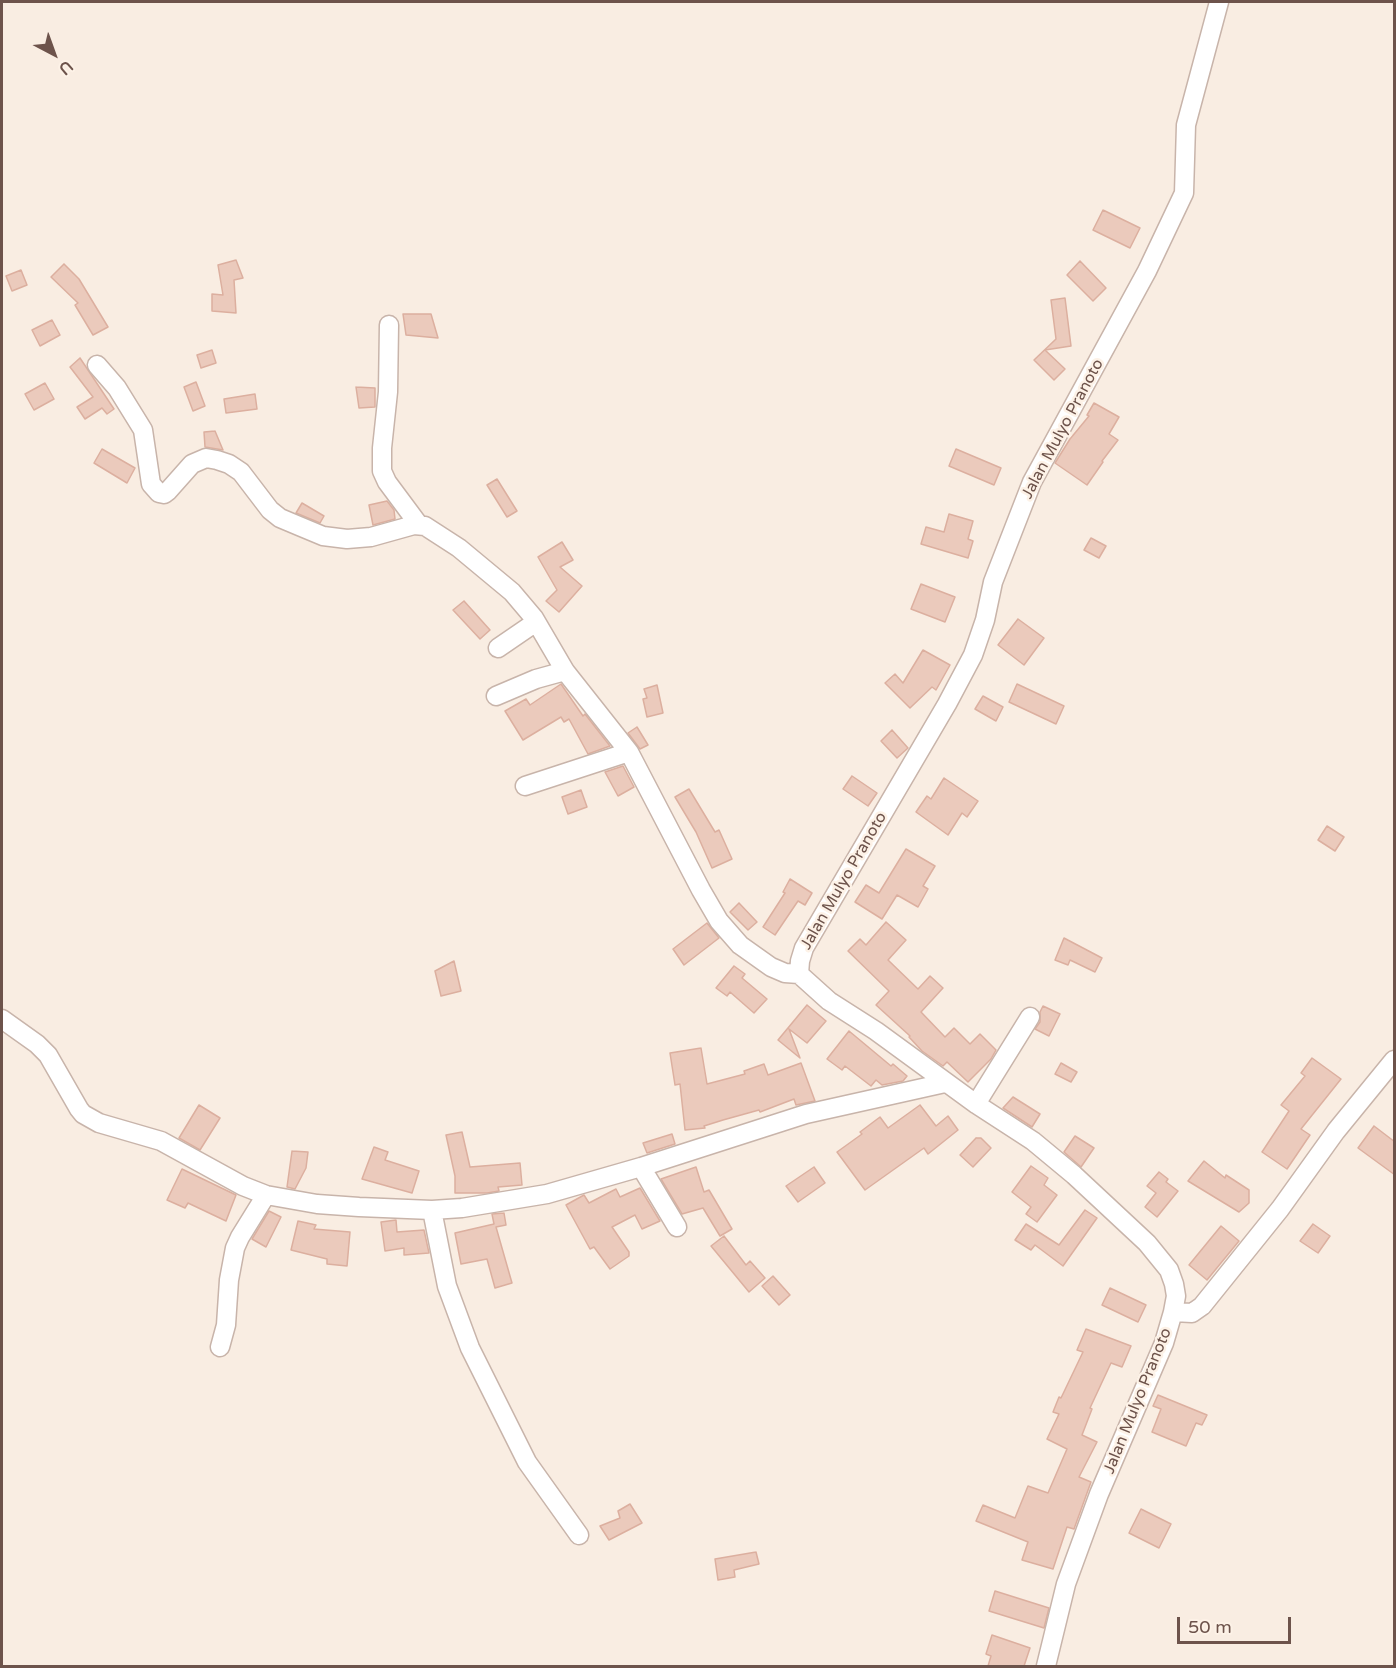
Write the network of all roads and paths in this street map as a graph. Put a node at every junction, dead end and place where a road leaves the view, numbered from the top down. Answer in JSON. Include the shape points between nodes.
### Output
{"nodes":[{"id":1,"x":1219,"y":2,"type":"edge"},
{"id":2,"x":388,"y":325,"type":"dead end"},
{"id":3,"x":97,"y":365,"type":"dead end"},
{"id":4,"x":419,"y":525,"type":"junction"},
{"id":5,"x":536,"y":622,"type":"junction"},
{"id":6,"x":498,"y":648,"type":"dead end"},
{"id":7,"x":565,"y":671,"type":"junction"},
{"id":8,"x":496,"y":696,"type":"dead end"},
{"id":9,"x":629,"y":752,"type":"junction"},
{"id":10,"x":525,"y":786,"type":"dead end"},
{"id":11,"x":799,"y":974,"type":"junction"},
{"id":12,"x":1030,"y":1017,"type":"dead end"},
{"id":13,"x":2,"y":1019,"type":"edge"},
{"id":14,"x":1395,"y":1060,"type":"edge"},
{"id":15,"x":945,"y":1083,"type":"junction"},
{"id":16,"x":975,"y":1104,"type":"junction"},
{"id":17,"x":641,"y":1167,"type":"junction"},
{"id":18,"x":266,"y":1195,"type":"junction"},
{"id":19,"x":432,"y":1210,"type":"junction"},
{"id":20,"x":677,"y":1227,"type":"dead end"},
{"id":21,"x":1173,"y":1312,"type":"junction"},
{"id":22,"x":220,"y":1347,"type":"dead end"},
{"id":23,"x":579,"y":1535,"type":"dead end"},
{"id":24,"x":1046,"y":1666,"type":"edge"}],
"edges":[{"from":1,"to":11,"type":"street","name":"Jalan Mulyo Pranoto","via":[[1186,125],[1184,193],[1147,271],[1032,482],[993,582],[973,655],[804,948]]},
{"from":2,"to":4,"type":"street","via":[[382,471]]},
{"from":3,"to":4,"type":"street","via":[[117,388],[143,430],[151,484],[159,493],[164,494],[192,464],[206,458],[241,472],[280,518],[323,536],[371,537]]},
{"from":4,"to":5,"type":"street","via":[[435,531],[475,561],[512,592]]},
{"from":5,"to":6,"type":"street"},
{"from":5,"to":7,"type":"street"},
{"from":7,"to":8,"type":"street"},
{"from":7,"to":9,"type":"street"},
{"from":9,"to":10,"type":"street"},
{"from":9,"to":11,"type":"street","via":[[719,921],[740,945],[771,967]]},
{"from":11,"to":15,"type":"street","name":"Jalan Mulyo Pranoto","via":[[830,1001]]},
{"from":12,"to":16,"type":"street"},
{"from":13,"to":18,"type":"street","via":[[48,1055],[83,1114],[99,1123],[161,1141]]},
{"from":14,"to":21,"type":"street","via":[[1202,1306],[1192,1313]]},
{"from":15,"to":16,"type":"street","name":"Jalan Mulyo Pranoto"},
{"from":15,"to":17,"type":"street","via":[[806,1114]]},
{"from":16,"to":21,"type":"street","name":"Jalan Mulyo Pranoto","via":[[1033,1140],[1147,1243],[1169,1270],[1176,1296]]},
{"from":17,"to":19,"type":"street","via":[[547,1194]]},
{"from":17,"to":20,"type":"street"},
{"from":18,"to":19,"type":"street","via":[[317,1204]]},
{"from":18,"to":22,"type":"street","via":[[235,1248]]},
{"from":19,"to":23,"type":"street","via":[[447,1286],[470,1348],[527,1462]]},
{"from":21,"to":24,"type":"street","name":"Jalan Mulyo Pranoto","via":[[1164,1344],[1099,1494],[1066,1584]]}]}
